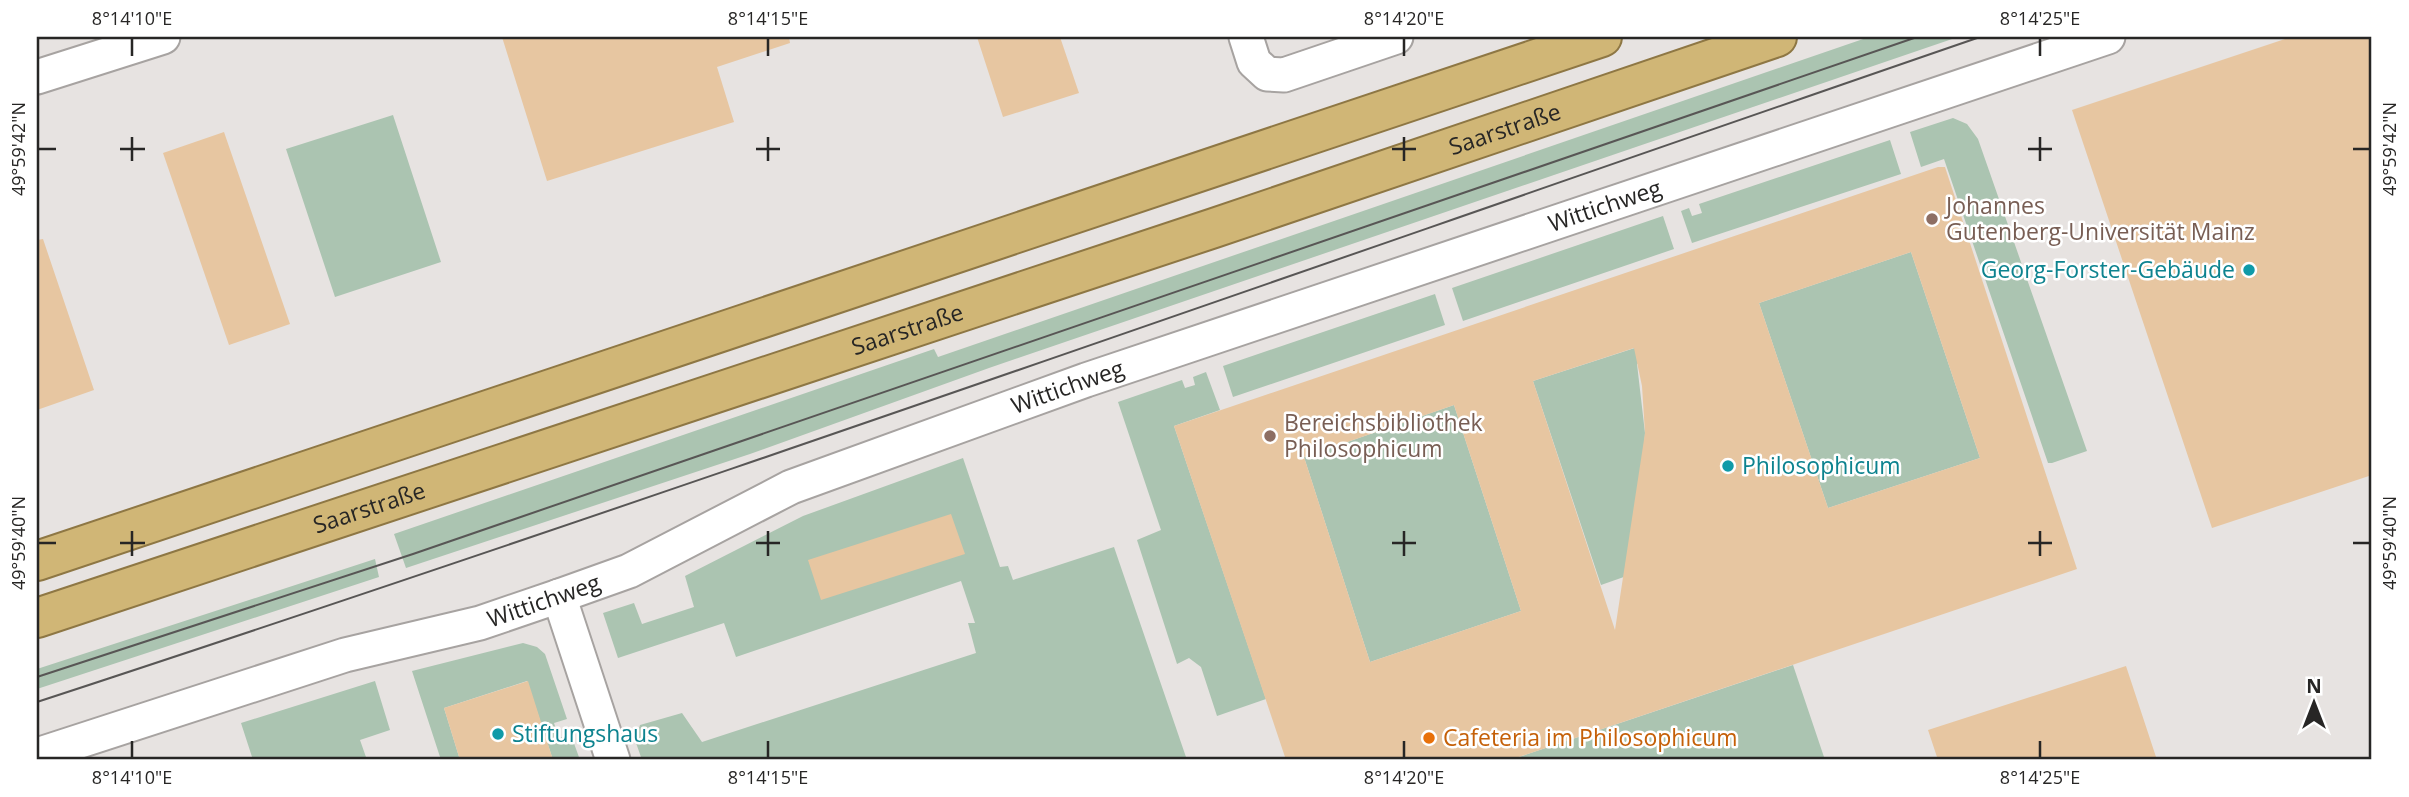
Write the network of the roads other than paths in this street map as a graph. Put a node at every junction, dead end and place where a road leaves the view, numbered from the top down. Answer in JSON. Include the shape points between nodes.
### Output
{"nodes":[{"id":1,"x":163,"y":37,"type":"edge"},
{"id":2,"x":1246,"y":37,"type":"edge"},
{"id":3,"x":1396,"y":37,"type":"edge"},
{"id":4,"x":1602,"y":37,"type":"edge"},
{"id":5,"x":1777,"y":37,"type":"edge"},
{"id":6,"x":2108,"y":37,"type":"edge"},
{"id":7,"x":37,"y":77,"type":"edge"},
{"id":8,"x":37,"y":561,"type":"edge"},
{"id":9,"x":559,"y":596,"type":"junction"},
{"id":10,"x":37,"y":618,"type":"edge"},
{"id":11,"x":37,"y":755,"type":"edge"},
{"id":12,"x":612,"y":760,"type":"edge"}],
"edges":[{"from":1,"to":7,"type":"street"},
{"from":2,"to":3,"type":"street","via":[[1254,62],[1267,74],[1284,75]]},
{"from":4,"to":8,"type":"highway"},
{"from":5,"to":10,"type":"highway","name":"Saarstraße"},
{"from":6,"to":9,"type":"street","name":"Wittichweg","via":[[1086,380],[791,487],[629,571]]},
{"from":9,"to":11,"type":"street","name":"Wittichweg","via":[[480,622],[345,655]]},
{"from":9,"to":12,"type":"street"}]}
